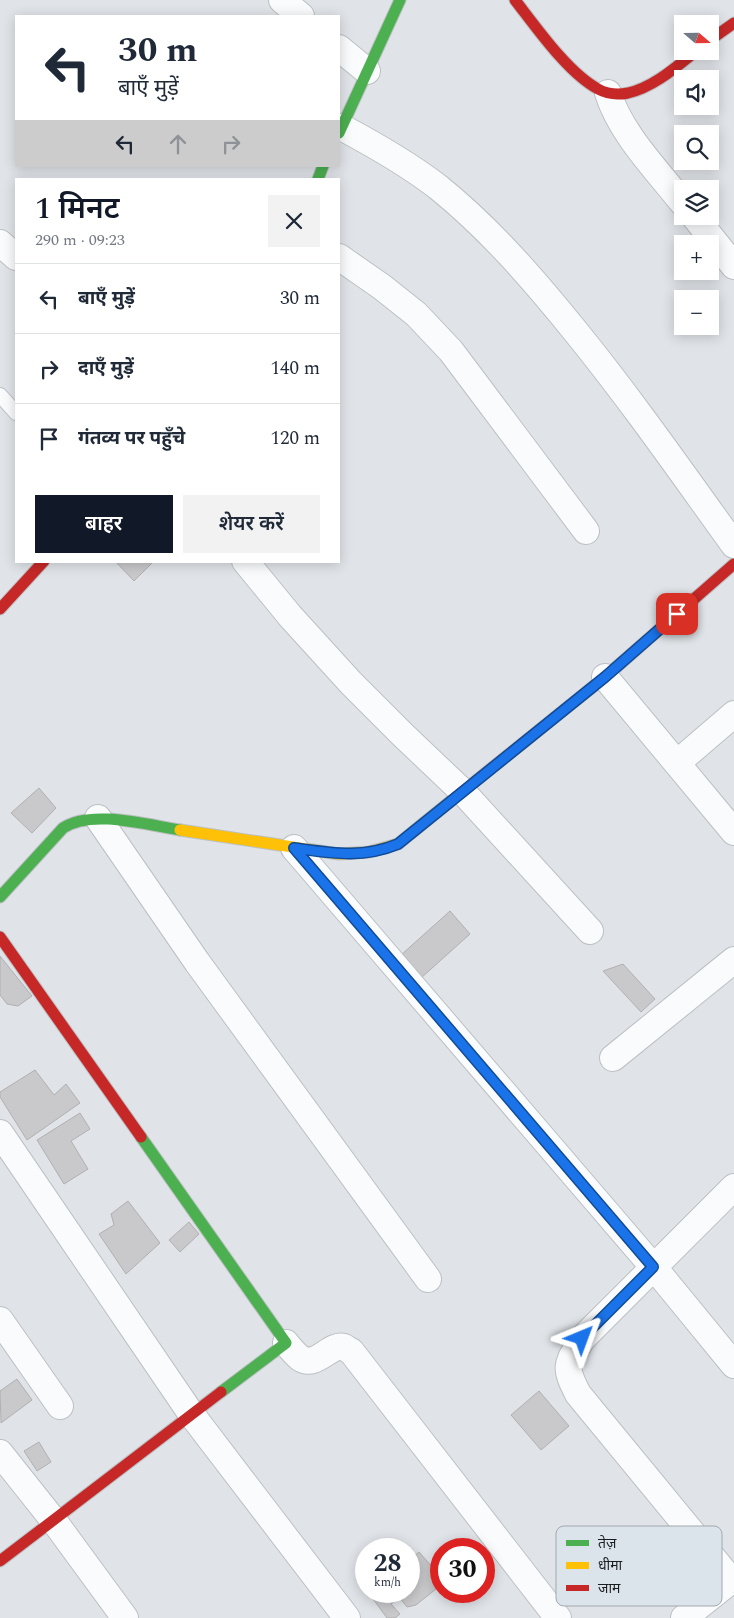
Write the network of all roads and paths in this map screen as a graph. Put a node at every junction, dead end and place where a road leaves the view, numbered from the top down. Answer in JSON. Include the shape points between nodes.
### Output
{"nodes":[{"id":1,"x":282,"y":0,"type":"edge"},
{"id":2,"x":400,"y":0,"type":"edge"},
{"id":3,"x":515,"y":0,"type":"edge"},
{"id":4,"x":300,"y":15,"type":"edge"},
{"id":5,"x":734,"y":22,"type":"edge"},
{"id":6,"x":719,"y":33,"type":"edge"},
{"id":7,"x":340,"y":49,"type":"edge"},
{"id":8,"x":684,"y":60,"type":"edge"},
{"id":9,"x":367,"y":71,"type":"junction"},
{"id":10,"x":608,"y":93,"type":"junction"},
{"id":11,"x":340,"y":130,"type":"edge"},
{"id":12,"x":674,"y":192,"type":"edge"},
{"id":13,"x":701,"y":225,"type":"edge"},
{"id":14,"x":0,"y":243,"type":"edge"},
{"id":15,"x":15,"y":256,"type":"edge"},
{"id":16,"x":340,"y":258,"type":"edge"},
{"id":17,"x":734,"y":266,"type":"edge"},
{"id":18,"x":0,"y":395,"type":"edge"},
{"id":19,"x":15,"y":412,"type":"edge"},
{"id":20,"x":586,"y":531,"type":"dead end"},
{"id":21,"x":734,"y":545,"type":"edge"},
{"id":22,"x":42,"y":563,"type":"edge"},
{"id":23,"x":247,"y":563,"type":"edge"},
{"id":24,"x":734,"y":564,"type":"edge"},
{"id":25,"x":0,"y":609,"type":"edge"},
{"id":26,"x":605,"y":677,"type":"junction"},
{"id":27,"x":734,"y":714,"type":"edge"},
{"id":28,"x":676,"y":763,"type":"junction"},
{"id":29,"x":463,"y":792,"type":"junction"},
{"id":30,"x":98,"y":818,"type":"junction"},
{"id":31,"x":734,"y":832,"type":"edge"},
{"id":32,"x":294,"y":848,"type":"junction"},
{"id":33,"x":0,"y":897,"type":"edge"},
{"id":34,"x":590,"y":931,"type":"dead end"},
{"id":35,"x":0,"y":937,"type":"edge"},
{"id":36,"x":734,"y":960,"type":"edge"},
{"id":37,"x":613,"y":1058,"type":"dead end"},
{"id":38,"x":0,"y":1132,"type":"edge"},
{"id":39,"x":734,"y":1187,"type":"edge"},
{"id":40,"x":653,"y":1267,"type":"junction"},
{"id":41,"x":428,"y":1279,"type":"dead end"},
{"id":42,"x":0,"y":1320,"type":"edge"},
{"id":43,"x":286,"y":1343,"type":"junction"},
{"id":44,"x":734,"y":1365,"type":"edge"},
{"id":45,"x":60,"y":1406,"type":"dead end"},
{"id":46,"x":192,"y":1415,"type":"junction"},
{"id":47,"x":0,"y":1453,"type":"edge"},
{"id":48,"x":54,"y":1521,"type":"junction"},
{"id":49,"x":688,"y":1526,"type":"edge"},
{"id":50,"x":0,"y":1561,"type":"edge"},
{"id":51,"x":722,"y":1567,"type":"edge"},
{"id":52,"x":732,"y":1579,"type":"edge"},
{"id":53,"x":722,"y":1587,"type":"edge"},
{"id":54,"x":699,"y":1606,"type":"edge"},
{"id":55,"x":125,"y":1618,"type":"edge"},
{"id":56,"x":347,"y":1618,"type":"edge"},
{"id":57,"x":558,"y":1618,"type":"edge"},
{"id":58,"x":684,"y":1618,"type":"edge"}],
"edges":[{"from":1,"to":4,"type":"street"},
{"from":2,"to":9,"type":"street"},
{"from":3,"to":10,"type":"street","via":[[576,71]]},
{"from":5,"to":6,"type":"street"},
{"from":7,"to":9,"type":"street"},
{"from":8,"to":10,"type":"street","via":[[660,78],[631,92]]},
{"from":9,"to":11,"type":"street"},
{"from":10,"to":12,"type":"street","via":[[624,129]]},
{"from":11,"to":21,"type":"street","via":[[384,150],[437,187],[490,234],[538,284],[610,374]]},
{"from":13,"to":17,"type":"street"},
{"from":14,"to":15,"type":"street"},
{"from":16,"to":20,"type":"street","via":[[416,314],[451,351]]},
{"from":18,"to":19,"type":"lane"},
{"from":22,"to":25,"type":"street"},
{"from":23,"to":29,"type":"street","via":[[351,683]]},
{"from":24,"to":26,"type":"street"},
{"from":26,"to":28,"type":"street"},
{"from":26,"to":29,"type":"street"},
{"from":27,"to":28,"type":"street"},
{"from":28,"to":31,"type":"street"},
{"from":29,"to":32,"type":"street","via":[[398,844],[383,850],[339,854]]},
{"from":29,"to":34,"type":"street"},
{"from":30,"to":32,"type":"street"},
{"from":30,"to":33,"type":"street","via":[[71,822],[63,828]]},
{"from":30,"to":41,"type":"street","via":[[197,962]]},
{"from":32,"to":40,"type":"street"},
{"from":35,"to":43,"type":"street"},
{"from":36,"to":37,"type":"street"},
{"from":38,"to":46,"type":"street"},
{"from":39,"to":40,"type":"street"},
{"from":40,"to":44,"type":"street"},
{"from":40,"to":49,"type":"street","via":[[582,1338],[568,1364],[570,1378],[578,1394]]},
{"from":42,"to":45,"type":"street"},
{"from":43,"to":46,"type":"street"},
{"from":43,"to":57,"type":"street","via":[[306,1361],[337,1347],[343,1346],[350,1351]]},
{"from":46,"to":48,"type":"street"},
{"from":46,"to":56,"type":"street"},
{"from":47,"to":48,"type":"street"},
{"from":48,"to":50,"type":"street"},
{"from":48,"to":55,"type":"street"},
{"from":51,"to":52,"type":"street"},
{"from":52,"to":53,"type":"street"},
{"from":54,"to":58,"type":"street"}]}
